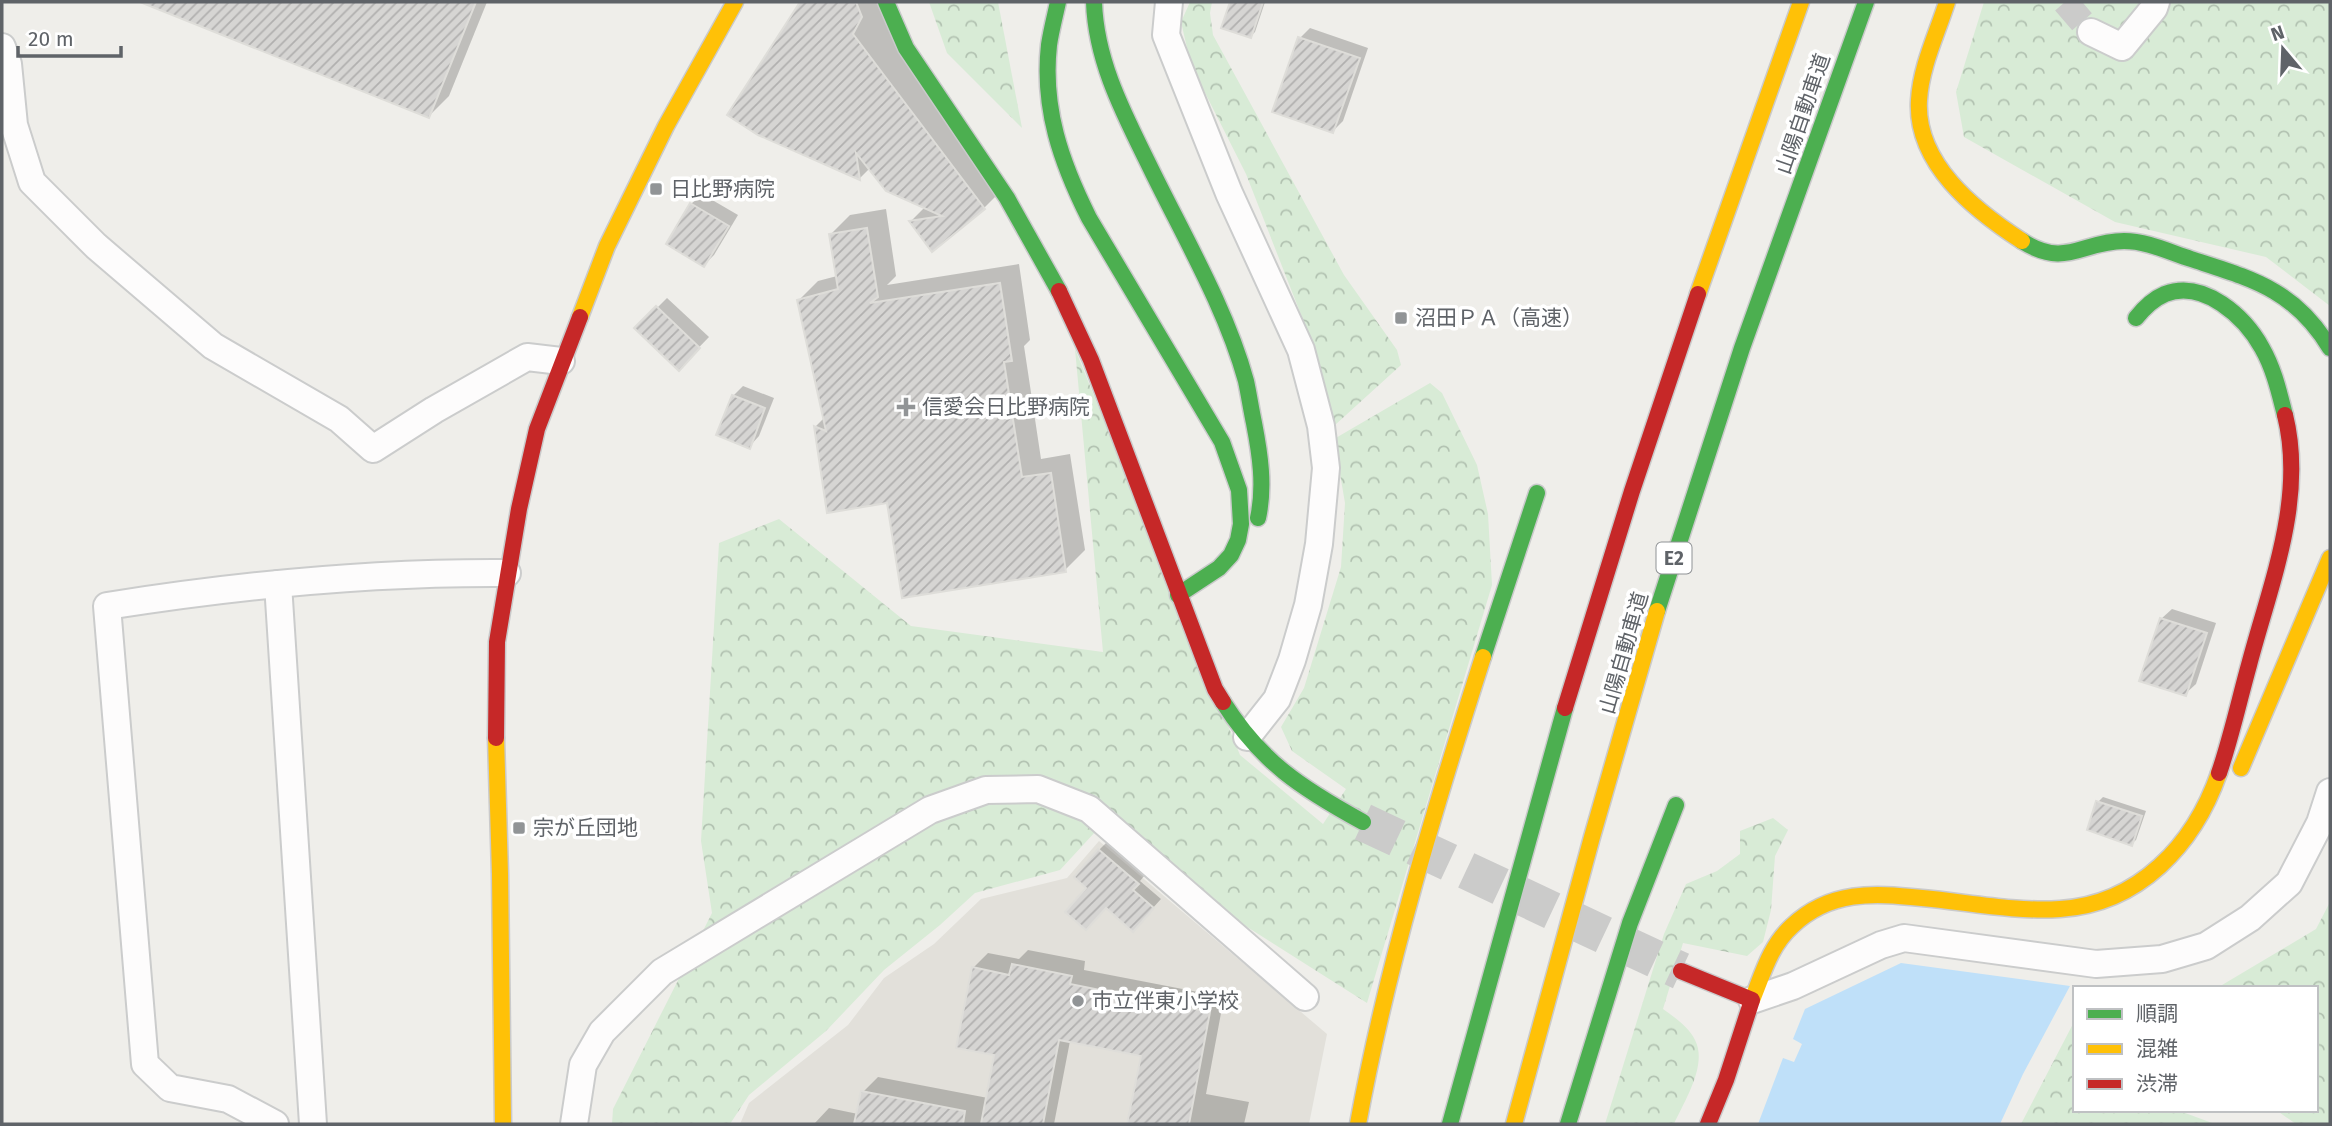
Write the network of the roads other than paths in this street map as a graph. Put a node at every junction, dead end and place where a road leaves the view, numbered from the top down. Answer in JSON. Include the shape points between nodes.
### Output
{"nodes":[{"id":1,"x":735,"y":2,"type":"edge"},
{"id":2,"x":886,"y":2,"type":"edge"},
{"id":3,"x":1058,"y":2,"type":"edge"},
{"id":4,"x":1094,"y":2,"type":"edge"},
{"id":5,"x":1169,"y":2,"type":"edge"},
{"id":6,"x":1801,"y":2,"type":"edge"},
{"id":7,"x":1866,"y":2,"type":"edge"},
{"id":8,"x":1947,"y":2,"type":"edge"},
{"id":9,"x":2156,"y":2,"type":"edge"},
{"id":10,"x":2091,"y":32,"type":"tunnel mouth"},
{"id":11,"x":2,"y":47,"type":"edge"},
{"id":12,"x":2136,"y":318,"type":"dead end"},
{"id":13,"x":2330,"y":348,"type":"edge"},
{"id":14,"x":561,"y":361,"type":"junction"},
{"id":15,"x":1537,"y":493,"type":"dead end"},
{"id":16,"x":2330,"y":558,"type":"edge"},
{"id":17,"x":507,"y":573,"type":"junction"},
{"id":18,"x":278,"y":584,"type":"junction"},
{"id":19,"x":1178,"y":594,"type":"junction"},
{"id":20,"x":1247,"y":737,"type":"junction"},
{"id":21,"x":2232,"y":788,"type":"dead end"},
{"id":22,"x":2330,"y":792,"type":"edge"},
{"id":23,"x":1675,"y":805,"type":"dead end"},
{"id":24,"x":1363,"y":822,"type":"tunnel mouth"},
{"id":25,"x":2045,"y":926,"type":"dead end"},
{"id":26,"x":1681,"y":971,"type":"tunnel mouth"},
{"id":27,"x":1305,"y":997,"type":"dead end"},
{"id":28,"x":1752,"y":1000,"type":"junction"},
{"id":29,"x":260,"y":1121,"type":"edge"},
{"id":30,"x":313,"y":1124,"type":"edge"},
{"id":31,"x":503,"y":1124,"type":"edge"},
{"id":32,"x":574,"y":1124,"type":"edge"},
{"id":33,"x":1358,"y":1124,"type":"edge"},
{"id":34,"x":1450,"y":1124,"type":"edge"},
{"id":35,"x":1514,"y":1124,"type":"edge"},
{"id":36,"x":1568,"y":1124,"type":"edge"},
{"id":37,"x":1708,"y":1124,"type":"edge"}],
"edges":[{"from":1,"to":14,"type":"main road","via":[[607,246]]},
{"from":2,"to":19,"type":"main road","via":[[906,48],[1007,198],[1051,274],[1091,360]]},
{"from":3,"to":19,"type":"main road","via":[[1050,29],[1046,88],[1065,170],[1087,219],[1218,433],[1242,496],[1240,526],[1230,554],[1220,567]]},
{"from":4,"to":19,"type":"main road","via":[[1100,49],[1118,101],[1235,348],[1261,461],[1261,505],[1248,549],[1222,572]]},
{"from":5,"to":20,"type":"street","via":[[1166,34],[1229,193],[1301,350],[1321,426],[1326,468],[1308,605],[1292,660],[1277,699]]},
{"from":6,"to":34,"type":"main road","name":"山陽自動車道","via":[[1683,334],[1609,563]]},
{"from":7,"to":35,"type":"main road","name":"山陽自動車道","number":"E2","via":[[1742,348],[1662,596]]},
{"from":8,"to":13,"type":"main road","via":[[1922,79],[1919,110],[1928,150],[1960,192],[2038,251],[2054,254],[2110,242],[2139,243],[2263,285],[2305,313]]},
{"from":9,"to":10,"type":"street","via":[[2122,47]]},
{"from":11,"to":14,"type":"street","via":[[14,125],[32,182],[96,246],[213,346],[339,419],[373,449],[527,357]]},
{"from":12,"to":28,"type":"main road","via":[[2154,298],[2182,290],[2208,296],[2234,313],[2267,356],[2281,394],[2291,446],[2292,481],[2284,538],[2228,740],[2197,824],[2158,871],[2089,905],[2046,911],[1875,892],[1830,901],[1802,917],[1780,938]]},
{"from":14,"to":17,"type":"main road","via":[[537,429]]},
{"from":15,"to":33,"type":"main road","via":[[1467,706],[1411,898]]},
{"from":16,"to":21,"type":"main road"},
{"from":17,"to":18,"type":"street","via":[[434,573]]},
{"from":17,"to":31,"type":"main road","via":[[497,642],[495,720]]},
{"from":18,"to":29,"type":"street","via":[[107,606],[145,1064],[170,1088],[228,1099]]},
{"from":18,"to":30,"type":"street"},
{"from":19,"to":20,"type":"main road","via":[[1214,690]]},
{"from":20,"to":24,"type":"main road","via":[[1318,798]]},
{"from":22,"to":28,"type":"street","via":[[2320,823],[2289,883],[2250,918],[2206,946],[2162,959],[2096,964],[1904,938]]},
{"from":23,"to":36,"type":"main road","via":[[1640,895]]},
{"from":25,"to":28,"type":"main road","via":[[1853,908],[1795,938],[1774,961]]},
{"from":26,"to":28,"type":"main road"},
{"from":27,"to":32,"type":"street","via":[[1089,809],[1038,789],[986,790],[930,810],[662,972],[602,1032],[583,1065]]},
{"from":28,"to":37,"type":"main road"}]}
